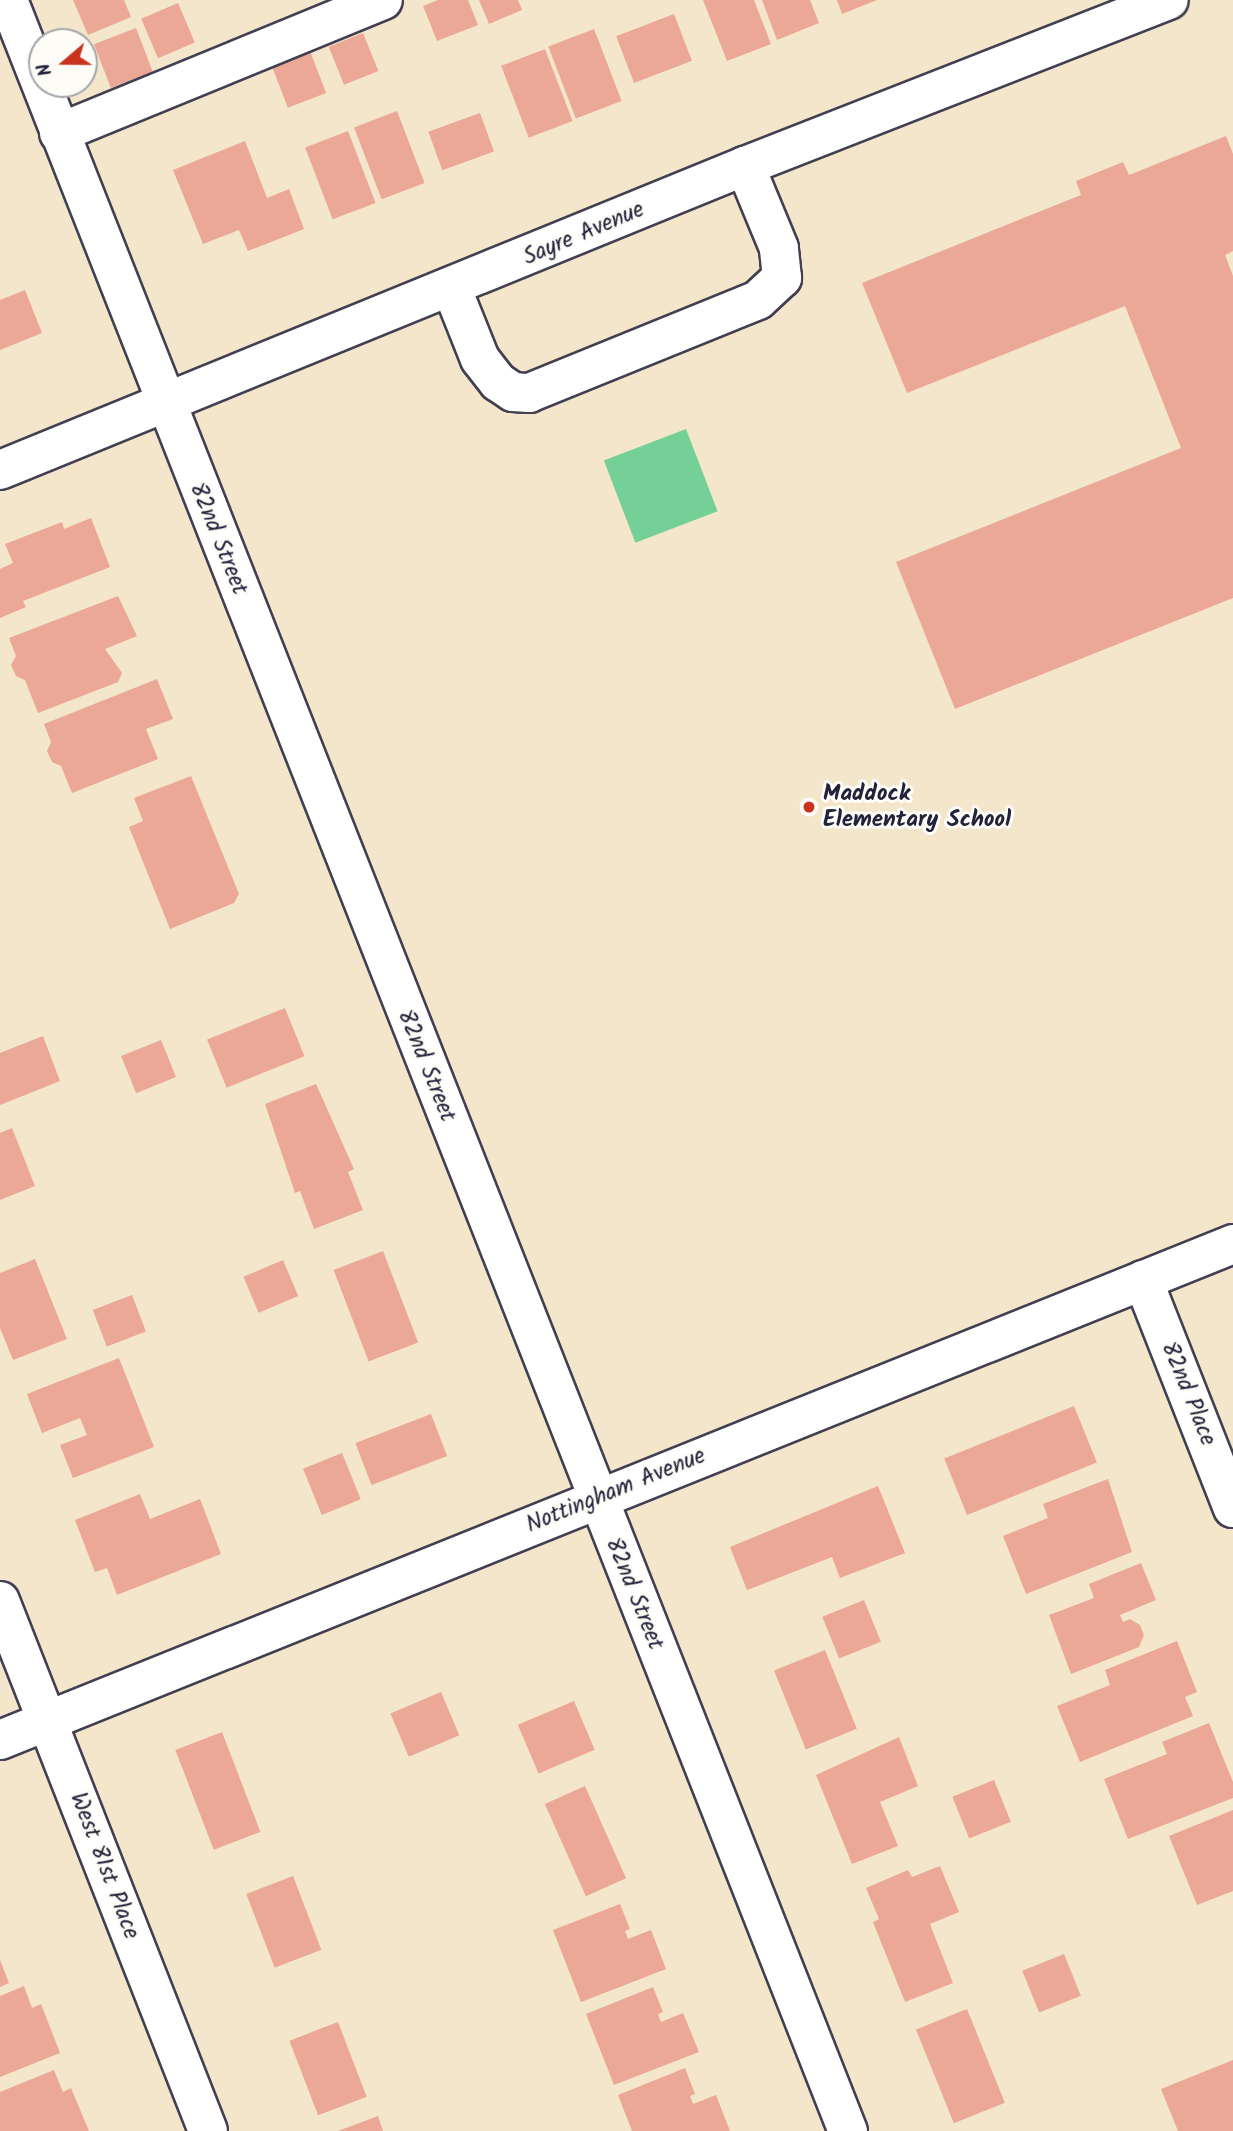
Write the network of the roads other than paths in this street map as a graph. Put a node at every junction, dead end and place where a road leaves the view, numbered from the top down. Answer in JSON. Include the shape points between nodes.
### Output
{"nodes":[{"id":1,"x":8,"y":0,"type":"edge"},
{"id":2,"x":383,"y":0,"type":"edge"},
{"id":3,"x":1169,"y":0,"type":"edge"},
{"id":4,"x":59,"y":133,"type":"junction"},
{"id":5,"x":745,"y":166,"type":"junction"},
{"id":6,"x":452,"y":289,"type":"junction"},
{"id":7,"x":165,"y":404,"type":"junction"},
{"id":8,"x":0,"y":470,"type":"edge"},
{"id":9,"x":1233,"y":1244,"type":"edge"},
{"id":10,"x":1143,"y":1280,"type":"junction"},
{"id":11,"x":596,"y":1499,"type":"junction"},
{"id":12,"x":1233,"y":1508,"type":"edge"},
{"id":13,"x":0,"y":1601,"type":"edge"},
{"id":14,"x":47,"y":1721,"type":"junction"},
{"id":15,"x":0,"y":1740,"type":"edge"},
{"id":16,"x":208,"y":2131,"type":"edge"},
{"id":17,"x":848,"y":2131,"type":"edge"}],
"edges":[{"from":1,"to":4,"type":"street","name":"82nd Street"},
{"from":2,"to":4,"type":"street"},
{"from":3,"to":5,"type":"street","name":"Sayre Avenue"},
{"from":4,"to":7,"type":"street","name":"82nd Street"},
{"from":5,"to":6,"type":"street","name":"Sayre Avenue"},
{"from":5,"to":6,"type":"street","via":[[780,258],[782,278],[758,300],[529,393],[505,387],[480,359]]},
{"from":6,"to":7,"type":"street","name":"Sayre Avenue"},
{"from":7,"to":8,"type":"street","name":"Sayre Avenue"},
{"from":7,"to":11,"type":"street","name":"82nd Street"},
{"from":9,"to":10,"type":"street","name":"Nottingham Avenue"},
{"from":10,"to":11,"type":"street","name":"Nottingham Avenue"},
{"from":10,"to":12,"type":"street","name":"82nd Place"},
{"from":11,"to":14,"type":"street","name":"Nottingham Avenue"},
{"from":11,"to":17,"type":"street","name":"82nd Street"},
{"from":13,"to":14,"type":"street","name":"West 81st Place"},
{"from":14,"to":15,"type":"street","name":"Nottingham Avenue"},
{"from":14,"to":16,"type":"street","name":"West 81st Place"}]}
